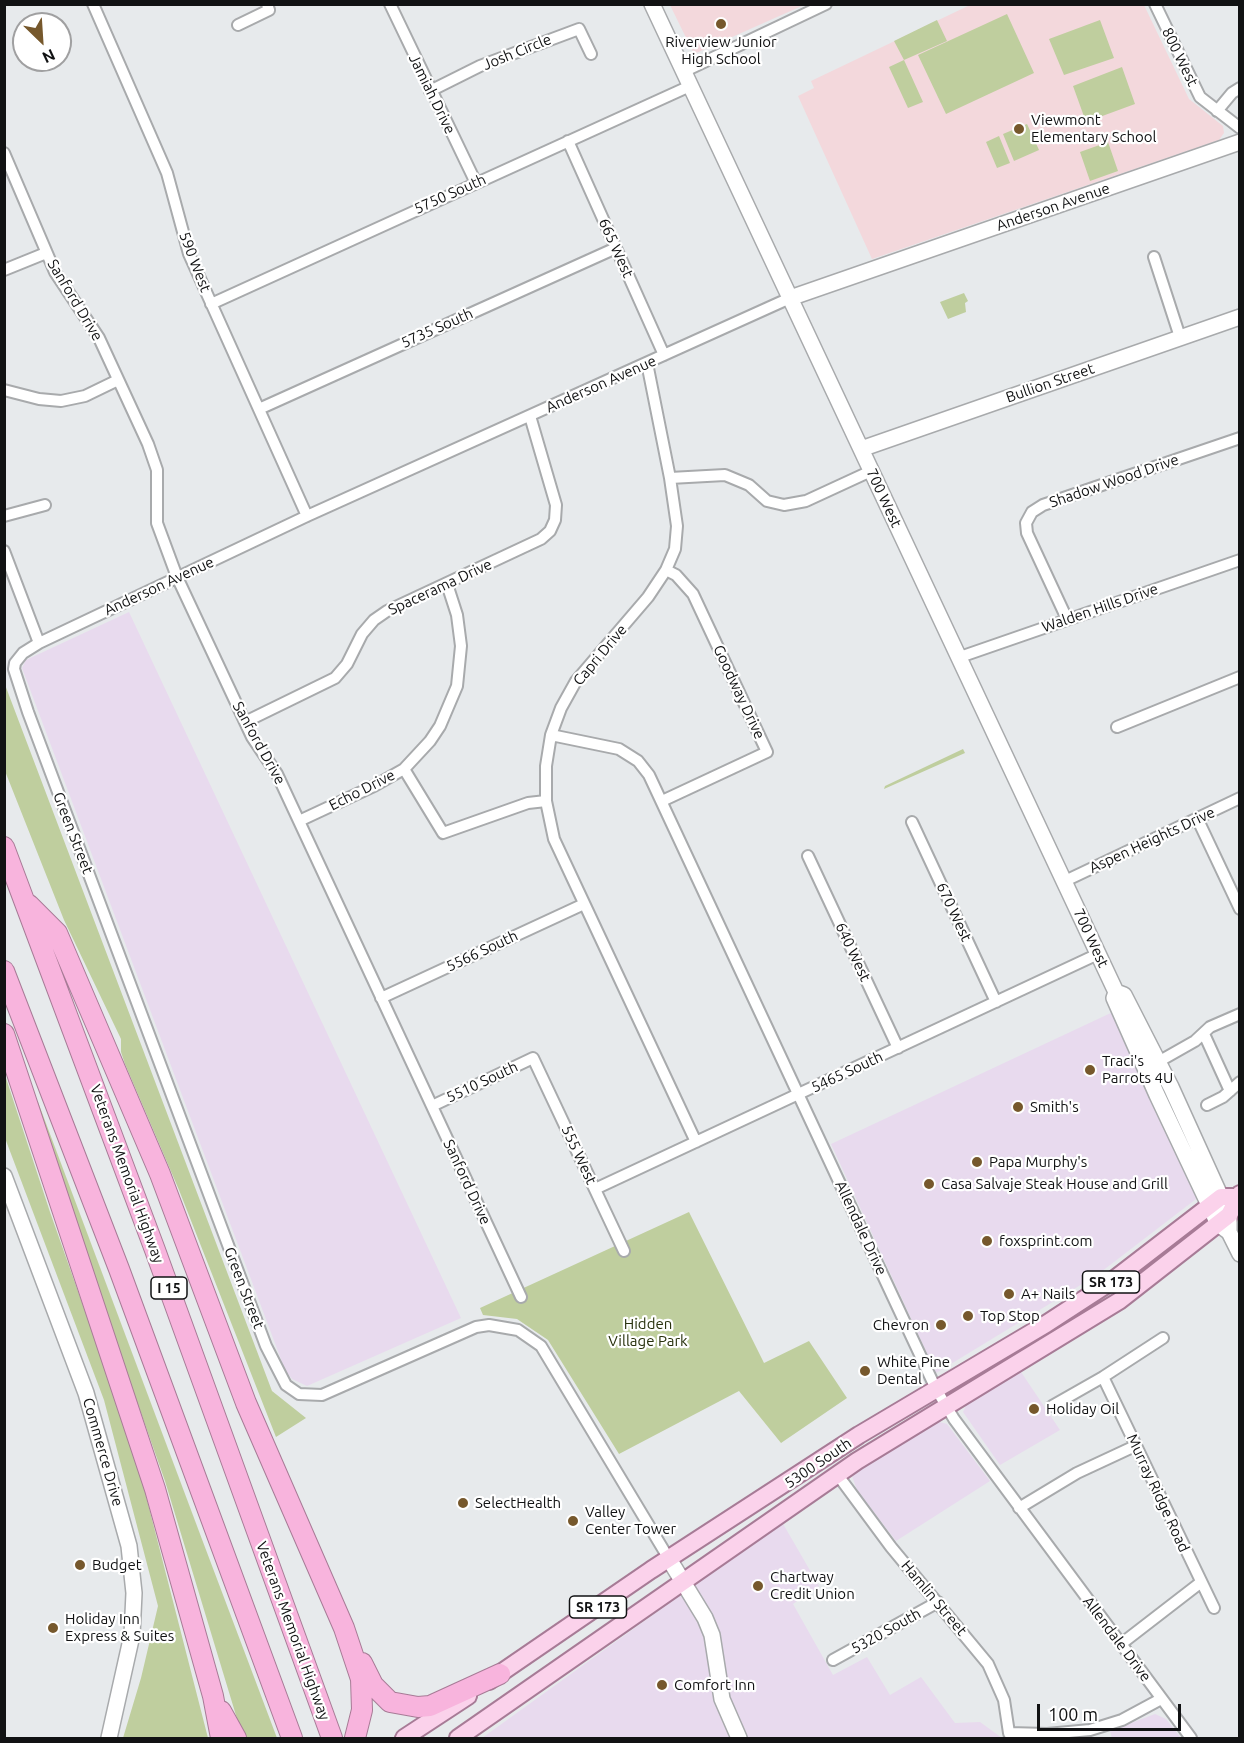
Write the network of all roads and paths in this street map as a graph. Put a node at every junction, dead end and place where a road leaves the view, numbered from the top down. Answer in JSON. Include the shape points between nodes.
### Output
{"nodes":[{"id":1,"x":93,"y":4,"type":"edge"},
{"id":2,"x":267,"y":4,"type":"edge"},
{"id":3,"x":390,"y":4,"type":"edge"},
{"id":4,"x":652,"y":4,"type":"edge"},
{"id":5,"x":826,"y":4,"type":"edge"},
{"id":6,"x":1155,"y":4,"type":"edge"},
{"id":7,"x":238,"y":25,"type":"dead end"},
{"id":8,"x":591,"y":54,"type":"dead end"},
{"id":9,"x":683,"y":72,"type":"junction"},
{"id":10,"x":690,"y":86,"type":"junction"},
{"id":11,"x":1239,"y":88,"type":"edge"},
{"id":12,"x":430,"y":90,"type":"junction"},
{"id":13,"x":1217,"y":111,"type":"junction"},
{"id":14,"x":1239,"y":128,"type":"edge"},
{"id":15,"x":568,"y":141,"type":"junction"},
{"id":16,"x":1239,"y":142,"type":"edge"},
{"id":17,"x":4,"y":153,"type":"edge"},
{"id":18,"x":476,"y":183,"type":"junction"},
{"id":19,"x":616,"y":248,"type":"junction"},
{"id":20,"x":46,"y":253,"type":"junction"},
{"id":21,"x":1154,"y":257,"type":"dead end"},
{"id":22,"x":4,"y":270,"type":"edge"},
{"id":23,"x":790,"y":298,"type":"junction"},
{"id":24,"x":211,"y":304,"type":"junction"},
{"id":25,"x":1239,"y":317,"type":"edge"},
{"id":26,"x":1180,"y":338,"type":"junction"},
{"id":27,"x":664,"y":355,"type":"junction"},
{"id":28,"x":647,"y":363,"type":"junction"},
{"id":29,"x":118,"y":380,"type":"junction"},
{"id":30,"x":4,"y":390,"type":"edge"},
{"id":31,"x":259,"y":409,"type":"junction"},
{"id":32,"x":530,"y":416,"type":"junction"},
{"id":33,"x":1239,"y":438,"type":"edge"},
{"id":34,"x":861,"y":449,"type":"junction"},
{"id":35,"x":871,"y":471,"type":"junction"},
{"id":36,"x":670,"y":478,"type":"junction"},
{"id":37,"x":45,"y":506,"type":"dead end"},
{"id":38,"x":4,"y":516,"type":"edge"},
{"id":39,"x":307,"y":516,"type":"junction"},
{"id":40,"x":4,"y":551,"type":"edge"},
{"id":41,"x":1239,"y":560,"type":"edge"},
{"id":42,"x":666,"y":570,"type":"junction"},
{"id":43,"x":177,"y":577,"type":"junction"},
{"id":44,"x":447,"y":584,"type":"junction"},
{"id":45,"x":1067,"y":619,"type":"junction"},
{"id":46,"x":39,"y":643,"type":"junction"},
{"id":47,"x":960,"y":657,"type":"junction"},
{"id":48,"x":1239,"y":677,"type":"edge"},
{"id":49,"x":21,"y":695,"type":"joint"},
{"id":50,"x":245,"y":723,"type":"junction"},
{"id":51,"x":1117,"y":726,"type":"dead end"},
{"id":52,"x":551,"y":735,"type":"junction"},
{"id":53,"x":404,"y":769,"type":"junction"},
{"id":54,"x":1239,"y":798,"type":"edge"},
{"id":55,"x":546,"y":801,"type":"junction"},
{"id":56,"x":662,"y":801,"type":"junction"},
{"id":57,"x":1197,"y":818,"type":"junction"},
{"id":58,"x":299,"y":821,"type":"junction"},
{"id":59,"x":912,"y":822,"type":"dead end"},
{"id":60,"x":4,"y":847,"type":"edge"},
{"id":61,"x":808,"y":856,"type":"dead end"},
{"id":62,"x":1065,"y":881,"type":"junction"},
{"id":63,"x":25,"y":901,"type":"junction"},
{"id":64,"x":584,"y":904,"type":"junction"},
{"id":65,"x":1239,"y":909,"type":"edge"},
{"id":66,"x":1098,"y":954,"type":"junction"},
{"id":67,"x":4,"y":971,"type":"edge"},
{"id":68,"x":1116,"y":992,"type":"junction"},
{"id":69,"x":381,"y":998,"type":"junction"},
{"id":70,"x":996,"y":1002,"type":"junction"},
{"id":71,"x":1239,"y":1014,"type":"edge"},
{"id":72,"x":4,"y":1034,"type":"edge"},
{"id":73,"x":1204,"y":1034,"type":"junction"},
{"id":74,"x":897,"y":1048,"type":"junction"},
{"id":75,"x":533,"y":1059,"type":"joint"},
{"id":76,"x":1158,"y":1062,"type":"junction"},
{"id":77,"x":1239,"y":1082,"type":"edge"},
{"id":78,"x":1230,"y":1091,"type":"junction"},
{"id":79,"x":798,"y":1094,"type":"junction"},
{"id":80,"x":1207,"y":1105,"type":"dead end"},
{"id":81,"x":432,"y":1106,"type":"junction"},
{"id":82,"x":696,"y":1142,"type":"junction"},
{"id":83,"x":4,"y":1176,"type":"edge"},
{"id":84,"x":595,"y":1189,"type":"junction"},
{"id":85,"x":1226,"y":1199,"type":"edge"},
{"id":86,"x":1225,"y":1224,"type":"junction"},
{"id":87,"x":624,"y":1251,"type":"dead end"},
{"id":88,"x":1239,"y":1254,"type":"edge"},
{"id":89,"x":521,"y":1297,"type":"dead end"},
{"id":90,"x":1164,"y":1338,"type":"dead end"},
{"id":91,"x":1103,"y":1377,"type":"junction"},
{"id":92,"x":936,"y":1389,"type":"junction"},
{"id":93,"x":946,"y":1405,"type":"junction"},
{"id":94,"x":1052,"y":1406,"type":"dead end"},
{"id":95,"x":1136,"y":1446,"type":"junction"},
{"id":96,"x":837,"y":1474,"type":"junction"},
{"id":97,"x":1019,"y":1508,"type":"junction"},
{"id":98,"x":669,"y":1559,"type":"junction"},
{"id":99,"x":682,"y":1581,"type":"junction"},
{"id":100,"x":1200,"y":1583,"type":"junction"},
{"id":101,"x":938,"y":1602,"type":"junction"},
{"id":102,"x":1214,"y":1608,"type":"dead end"},
{"id":103,"x":344,"y":1628,"type":"junction"},
{"id":104,"x":1121,"y":1644,"type":"junction"},
{"id":105,"x":833,"y":1660,"type":"dead end"},
{"id":106,"x":500,"y":1674,"type":"junction"},
{"id":107,"x":213,"y":1696,"type":"junction"},
{"id":108,"x":1161,"y":1699,"type":"junction"},
{"id":109,"x":331,"y":1735,"type":"edge"},
{"id":110,"x":109,"y":1738,"type":"edge"},
{"id":111,"x":221,"y":1738,"type":"edge"},
{"id":112,"x":236,"y":1738,"type":"edge"},
{"id":113,"x":292,"y":1738,"type":"edge"},
{"id":114,"x":355,"y":1738,"type":"edge"},
{"id":115,"x":404,"y":1738,"type":"edge"},
{"id":116,"x":458,"y":1738,"type":"edge"},
{"id":117,"x":739,"y":1738,"type":"edge"},
{"id":118,"x":1191,"y":1738,"type":"edge"}],
"edges":[{"from":1,"to":24,"type":"street","name":"590 West","via":[[167,173],[187,248]]},
{"from":2,"to":7,"type":"street","via":[[269,10]]},
{"from":3,"to":12,"type":"street","name":"Jamiah Drive"},
{"from":4,"to":9,"type":"street","name":"700 West"},
{"from":5,"to":9,"type":"street"},
{"from":6,"to":13,"type":"street","name":"800 West","via":[[1192,84]]},
{"from":8,"to":12,"type":"street","name":"Josh Circle","via":[[579,28]]},
{"from":9,"to":10,"type":"street","name":"700 West"},
{"from":10,"to":15,"type":"street","name":"5750 South"},
{"from":10,"to":23,"type":"street","name":"700 West"},
{"from":11,"to":13,"type":"street"},
{"from":12,"to":18,"type":"street","name":"Jamiah Drive"},
{"from":13,"to":14,"type":"street","name":"800 West"},
{"from":15,"to":18,"type":"street","name":"5750 South"},
{"from":15,"to":19,"type":"street","name":"665 West"},
{"from":16,"to":23,"type":"street","name":"Anderson Avenue"},
{"from":17,"to":20,"type":"street","name":"Sanford Drive"},
{"from":18,"to":24,"type":"street","name":"5750 South"},
{"from":19,"to":27,"type":"street","name":"665 West"},
{"from":19,"to":31,"type":"street","name":"5735 South"},
{"from":20,"to":22,"type":"street"},
{"from":20,"to":29,"type":"street","name":"Sanford Drive","via":[[99,338]]},
{"from":21,"to":26,"type":"street"},
{"from":23,"to":27,"type":"street","name":"Anderson Avenue"},
{"from":23,"to":34,"type":"street","name":"700 West"},
{"from":24,"to":31,"type":"street","name":"590 West"},
{"from":25,"to":26,"type":"street","name":"Bullion Street"},
{"from":26,"to":34,"type":"street","name":"Bullion Street"},
{"from":27,"to":28,"type":"street","name":"Anderson Avenue"},
{"from":28,"to":32,"type":"street","name":"Anderson Avenue"},
{"from":28,"to":36,"type":"street","name":"Capri Drive"},
{"from":29,"to":30,"type":"street","via":[[84,396],[61,401]]},
{"from":29,"to":43,"type":"street","name":"Sanford Drive","via":[[153,456],[157,470],[157,522]]},
{"from":31,"to":39,"type":"street","name":"590 West"},
{"from":32,"to":39,"type":"street","name":"Anderson Avenue"},
{"from":32,"to":44,"type":"street","name":"Spacerama Drive","via":[[556,505],[550,531]]},
{"from":33,"to":45,"type":"street","name":"Shadow Wood Drive","via":[[1032,512],[1026,524],[1027,534]]},
{"from":34,"to":35,"type":"street","name":"700 West"},
{"from":35,"to":36,"type":"street","via":[[806,501],[784,506],[767,501],[749,485],[725,475]]},
{"from":35,"to":47,"type":"street","name":"700 West"},
{"from":36,"to":42,"type":"street","name":"Capri Drive","via":[[677,526],[675,549]]},
{"from":37,"to":38,"type":"street"},
{"from":39,"to":43,"type":"street","name":"Anderson Avenue"},
{"from":40,"to":46,"type":"street"},
{"from":41,"to":45,"type":"street","name":"Walden Hills Drive"},
{"from":42,"to":52,"type":"street","name":"Capri Drive","via":[[648,597],[576,681]]},
{"from":42,"to":56,"type":"street","name":"Goodway Drive","via":[[693,594],[767,752]]},
{"from":43,"to":46,"type":"street","name":"Anderson Avenue"},
{"from":43,"to":50,"type":"street","name":"Sanford Drive"},
{"from":44,"to":50,"type":"street","name":"Spacerama Drive","via":[[374,620],[335,678]]},
{"from":44,"to":53,"type":"street","name":"Echo Drive","via":[[460,630],[457,686],[440,726]]},
{"from":45,"to":47,"type":"street","name":"Walden Hills Drive"},
{"from":46,"to":49,"type":"street","name":"Anderson Avenue","via":[[15,663]]},
{"from":47,"to":62,"type":"street","name":"700 West"},
{"from":48,"to":51,"type":"street"},
{"from":49,"to":98,"type":"street","name":"Green Street","via":[[266,1346],[286,1385],[299,1395],[322,1395],[476,1327],[518,1330],[541,1346]]},
{"from":50,"to":58,"type":"street","name":"Sanford Drive","via":[[277,774]]},
{"from":52,"to":55,"type":"street","name":"Capri Drive"},
{"from":52,"to":56,"type":"street","name":"Allendale Drive","via":[[597,742],[629,754],[648,775]]},
{"from":53,"to":55,"type":"street","via":[[443,832],[528,803]]},
{"from":53,"to":58,"type":"street","name":"Echo Drive"},
{"from":54,"to":57,"type":"street","name":"Aspen Heights Drive"},
{"from":55,"to":64,"type":"street","name":"Capri Drive","via":[[554,839]]},
{"from":56,"to":79,"type":"street","name":"Allendale Drive"},
{"from":57,"to":62,"type":"street","name":"Aspen Heights Drive"},
{"from":57,"to":65,"type":"street"},
{"from":58,"to":69,"type":"street","name":"Sanford Drive"},
{"from":59,"to":70,"type":"street","name":"670 West"},
{"from":60,"to":63,"type":"highway","name":"Veterans Memorial Highway","number":"I 15"},
{"from":61,"to":74,"type":"street","name":"640 West"},
{"from":62,"to":66,"type":"street","name":"700 West"},
{"from":63,"to":103,"type":"highway","via":[[57,933],[160,1174],[246,1402]]},
{"from":63,"to":109,"type":"highway","name":"Veterans Memorial Highway","number":"I 15"},
{"from":64,"to":69,"type":"street","name":"5566 South"},
{"from":64,"to":82,"type":"street","name":"Capri Drive"},
{"from":66,"to":68,"type":"street","name":"700 West"},
{"from":66,"to":70,"type":"street","name":"5465 South"},
{"from":67,"to":113,"type":"highway","number":"I 15"},
{"from":68,"to":76,"type":"street","name":"700 West","via":[[1124,995]]},
{"from":68,"to":85,"type":"street","name":"700 West","via":[[1114,998],[1129,1033]]},
{"from":69,"to":81,"type":"street","name":"Sanford Drive"},
{"from":70,"to":74,"type":"street","name":"5465 South"},
{"from":71,"to":73,"type":"street"},
{"from":72,"to":107,"type":"highway","via":[[155,1489]]},
{"from":73,"to":76,"type":"street"},
{"from":73,"to":78,"type":"street"},
{"from":74,"to":79,"type":"street","name":"5465 South"},
{"from":75,"to":81,"type":"street","name":"5510 South"},
{"from":75,"to":84,"type":"street","name":"555 West"},
{"from":76,"to":85,"type":"street","name":"700 West"},
{"from":77,"to":78,"type":"street"},
{"from":78,"to":80,"type":"street"},
{"from":79,"to":82,"type":"street","name":"5465 South"},
{"from":79,"to":92,"type":"street","name":"Allendale Drive"},
{"from":81,"to":89,"type":"street","name":"Sanford Drive"},
{"from":82,"to":84,"type":"street","name":"5465 South"},
{"from":83,"to":110,"type":"street","name":"Commerce Drive","via":[[86,1392],[129,1546],[134,1593],[132,1635]]},
{"from":84,"to":87,"type":"street","name":"555 West"},
{"from":85,"to":86,"type":"main road"},
{"from":85,"to":86,"type":"street"},
{"from":85,"to":92,"type":"main road","name":"5300 South","number":"SR 173","via":[[1112,1281]]},
{"from":86,"to":88,"type":"street"},
{"from":86,"to":93,"type":"main road","name":"5300 South","number":"SR 173","via":[[1119,1301]]},
{"from":90,"to":91,"type":"street"},
{"from":91,"to":94,"type":"street"},
{"from":91,"to":95,"type":"street","name":"Murray Ridge Road"},
{"from":92,"to":93,"type":"street","name":"Allendale Drive"},
{"from":92,"to":98,"type":"main road","name":"5300 South","number":"SR 173"},
{"from":93,"to":96,"type":"main road","name":"5300 South","number":"SR 173"},
{"from":93,"to":97,"type":"street","name":"Allendale Drive"},
{"from":95,"to":97,"type":"street","via":[[1077,1473]]},
{"from":95,"to":100,"type":"street","name":"Murray Ridge Road"},
{"from":96,"to":99,"type":"main road","name":"5300 South","number":"SR 173"},
{"from":96,"to":101,"type":"street","name":"Hamlin Street"},
{"from":97,"to":104,"type":"street","name":"Allendale Drive"},
{"from":98,"to":99,"type":"street"},
{"from":98,"to":106,"type":"main road","name":"5300 South","number":"SR 173"},
{"from":99,"to":116,"type":"main road","name":"5300 South","number":"SR 173"},
{"from":99,"to":117,"type":"street","via":[[712,1635],[725,1709]]},
{"from":100,"to":102,"type":"street","name":"Murray Ridge Road"},
{"from":100,"to":104,"type":"street"},
{"from":101,"to":105,"type":"street","name":"5320 South"},
{"from":101,"to":108,"type":"street","name":"Hamlin Street","via":[[988,1664],[1004,1700],[1009,1733],[1090,1730],[1122,1720]]},
{"from":103,"to":106,"type":"highway","via":[[373,1684],[390,1702],[430,1706]]},
{"from":103,"to":114,"type":"highway","via":[[361,1679],[362,1710]]},
{"from":104,"to":108,"type":"street","name":"Allendale Drive"},
{"from":106,"to":115,"type":"main road","name":"5300 South","number":"SR 173"},
{"from":107,"to":111,"type":"highway"},
{"from":107,"to":112,"type":"highway"},
{"from":108,"to":118,"type":"street","name":"Allendale Drive"}]}
